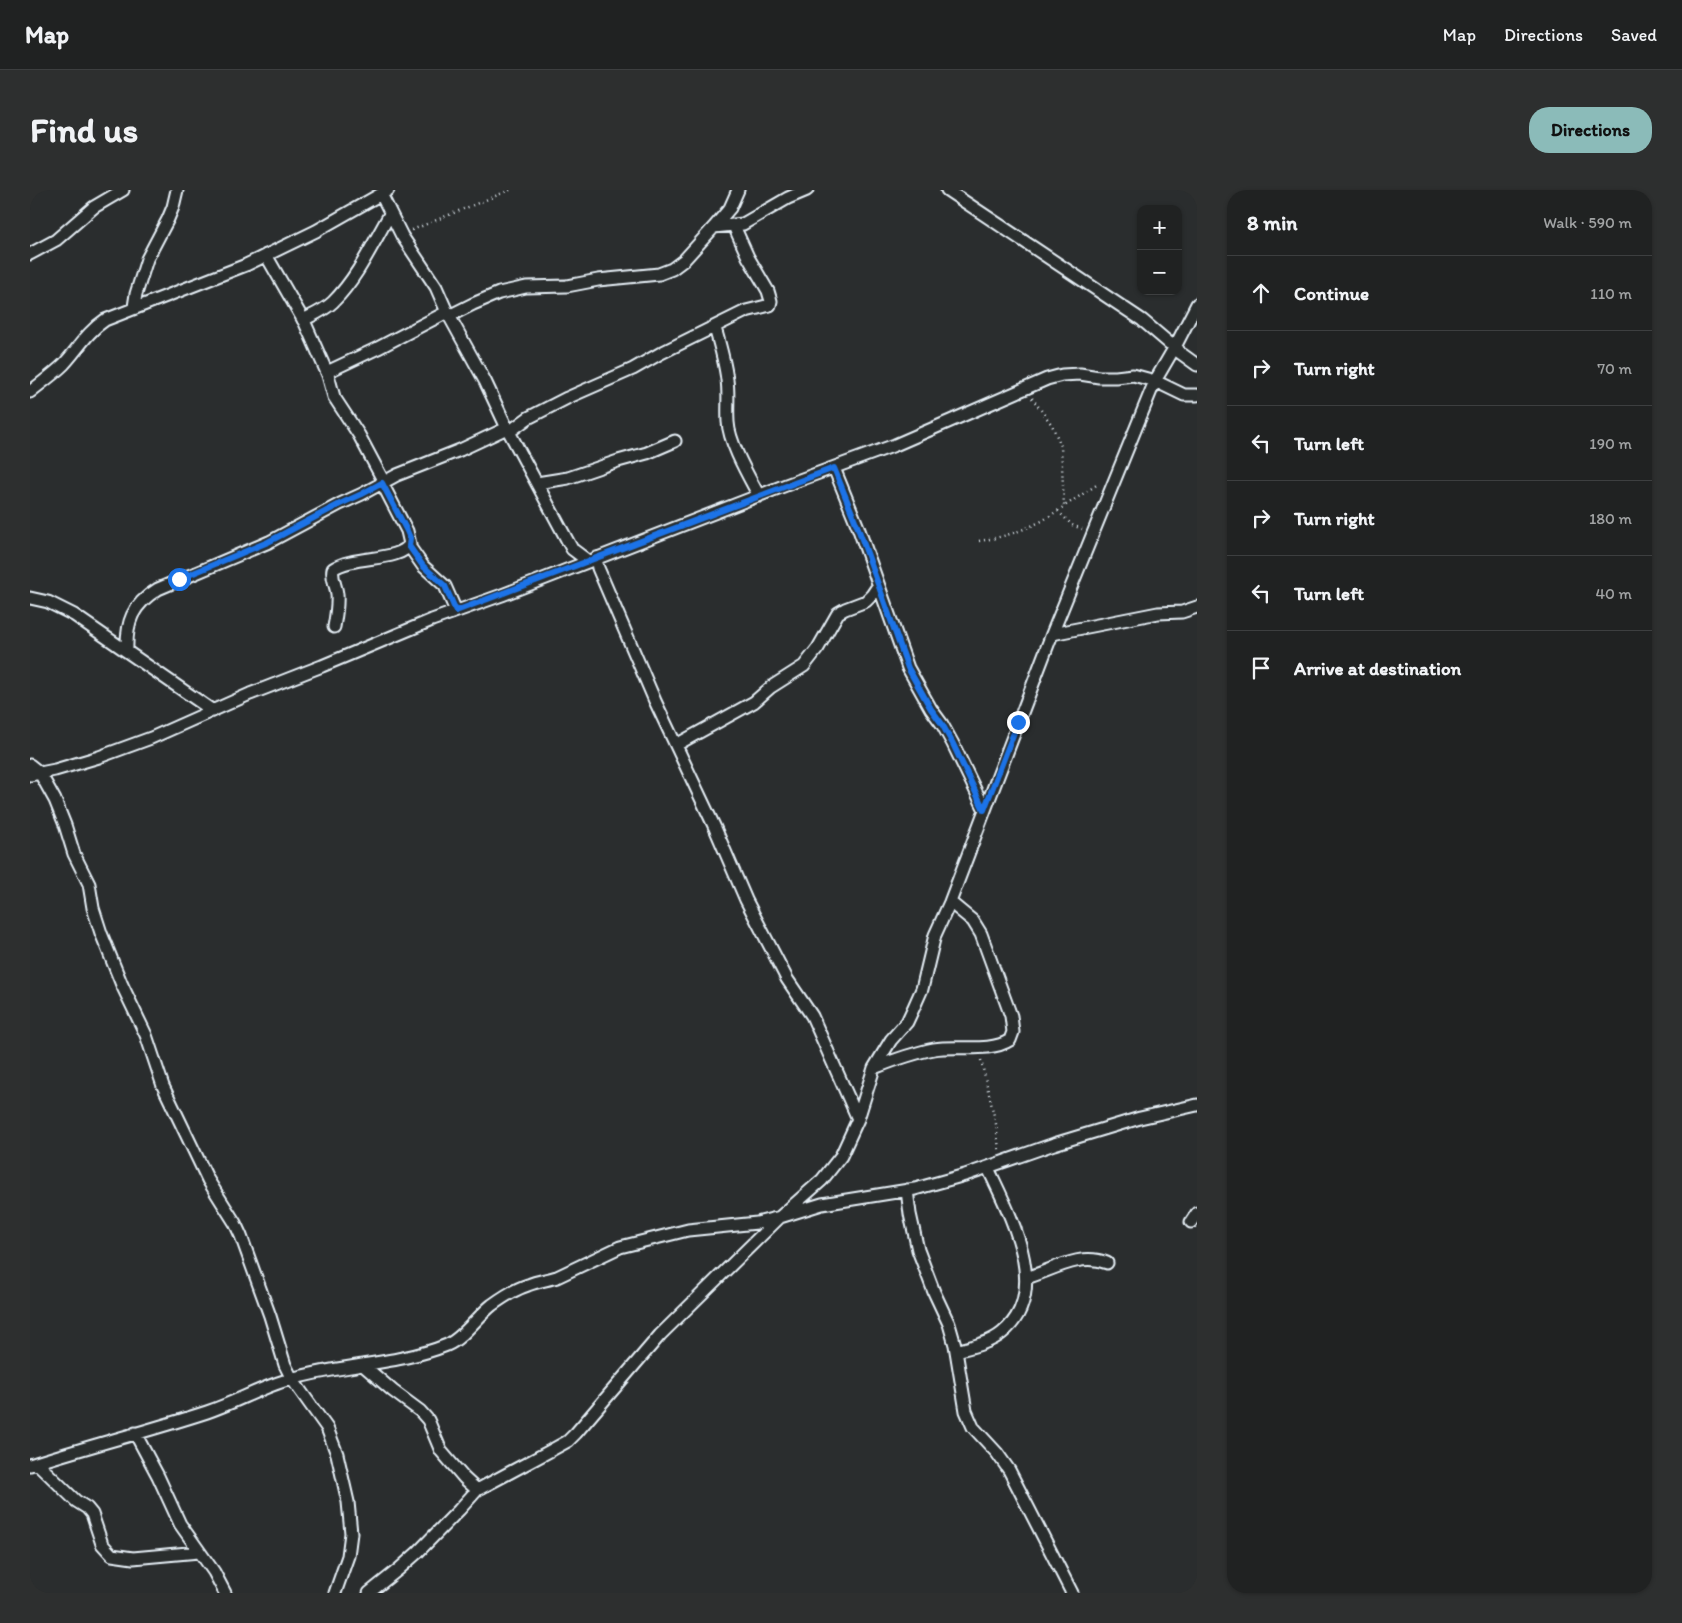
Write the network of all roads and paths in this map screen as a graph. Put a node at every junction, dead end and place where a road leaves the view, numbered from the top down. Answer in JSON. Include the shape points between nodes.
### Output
{"nodes":[{"id":1,"x":124,"y":190,"type":"edge"},
{"id":2,"x":177,"y":190,"type":"edge"},
{"id":3,"x":510,"y":190,"type":"edge"},
{"id":4,"x":738,"y":190,"type":"edge"},
{"id":5,"x":807,"y":190,"type":"edge"},
{"id":6,"x":947,"y":190,"type":"edge"},
{"id":7,"x":385,"y":192,"type":"edge"},
{"id":8,"x":390,"y":214,"type":"junction"},
{"id":9,"x":734,"y":226,"type":"junction"},
{"id":10,"x":714,"y":227,"type":"junction"},
{"id":11,"x":402,"y":236,"type":"junction"},
{"id":12,"x":30,"y":254,"type":"edge"},
{"id":13,"x":266,"y":255,"type":"junction"},
{"id":14,"x":1197,"y":304,"type":"edge"},
{"id":15,"x":134,"y":308,"type":"junction"},
{"id":16,"x":448,"y":314,"type":"junction"},
{"id":17,"x":303,"y":320,"type":"junction"},
{"id":18,"x":715,"y":328,"type":"junction"},
{"id":19,"x":1176,"y":345,"type":"junction"},
{"id":20,"x":1197,"y":365,"type":"edge"},
{"id":21,"x":327,"y":372,"type":"junction"},
{"id":22,"x":1155,"y":381,"type":"junction"},
{"id":23,"x":1028,"y":387,"type":"junction"},
{"id":24,"x":30,"y":392,"type":"edge"},
{"id":25,"x":1197,"y":395,"type":"edge"},
{"id":26,"x":508,"y":430,"type":"junction"},
{"id":27,"x":674,"y":441,"type":"dead end"},
{"id":28,"x":834,"y":468,"type":"junction"},
{"id":29,"x":1116,"y":476,"type":"junction"},
{"id":30,"x":383,"y":483,"type":"junction"},
{"id":31,"x":537,"y":483,"type":"junction"},
{"id":32,"x":759,"y":496,"type":"junction"},
{"id":33,"x":1064,"y":507,"type":"junction"},
{"id":34,"x":1058,"y":511,"type":"junction"},
{"id":35,"x":1092,"y":533,"type":"junction"},
{"id":36,"x":979,"y":541,"type":"dead end"},
{"id":37,"x":409,"y":546,"type":"junction"},
{"id":38,"x":592,"y":560,"type":"junction"},
{"id":39,"x":878,"y":586,"type":"junction"},
{"id":40,"x":30,"y":598,"type":"edge"},
{"id":41,"x":1197,"y":607,"type":"edge"},
{"id":42,"x":456,"y":611,"type":"junction"},
{"id":43,"x":334,"y":627,"type":"dead end"},
{"id":44,"x":1052,"y":634,"type":"junction"},
{"id":45,"x":127,"y":651,"type":"junction"},
{"id":46,"x":213,"y":711,"type":"junction"},
{"id":47,"x":676,"y":745,"type":"junction"},
{"id":48,"x":30,"y":765,"type":"edge"},
{"id":49,"x":35,"y":774,"type":"edge"},
{"id":50,"x":984,"y":810,"type":"junction"},
{"id":51,"x":950,"y":902,"type":"junction"},
{"id":52,"x":979,"y":1047,"type":"junction"},
{"id":53,"x":874,"y":1068,"type":"junction"},
{"id":54,"x":1197,"y":1105,"type":"edge"},
{"id":55,"x":858,"y":1119,"type":"junction"},
{"id":56,"x":1001,"y":1164,"type":"junction"},
{"id":57,"x":988,"y":1168,"type":"junction"},
{"id":58,"x":907,"y":1190,"type":"junction"},
{"id":59,"x":780,"y":1217,"type":"junction"},
{"id":60,"x":1107,"y":1263,"type":"dead end"},
{"id":61,"x":1026,"y":1278,"type":"junction"},
{"id":62,"x":956,"y":1351,"type":"junction"},
{"id":63,"x":363,"y":1365,"type":"junction"},
{"id":64,"x":292,"y":1379,"type":"junction"},
{"id":65,"x":135,"y":1433,"type":"junction"},
{"id":66,"x":33,"y":1464,"type":"edge"},
{"id":67,"x":477,"y":1490,"type":"junction"},
{"id":68,"x":199,"y":1552,"type":"junction"},
{"id":69,"x":225,"y":1593,"type":"edge"},
{"id":70,"x":335,"y":1593,"type":"edge"},
{"id":71,"x":369,"y":1593,"type":"edge"},
{"id":72,"x":1072,"y":1593,"type":"edge"}],
"edges":[{"from":1,"to":12,"type":"street","via":[[94,207],[56,240]]},
{"from":2,"to":15,"type":"street","via":[[168,220],[147,259]]},
{"from":3,"to":11,"type":"path"},
{"from":4,"to":10,"type":"street","via":[[730,208]]},
{"from":5,"to":9,"type":"street"},
{"from":6,"to":19,"type":"street"},
{"from":7,"to":8,"type":"street"},
{"from":7,"to":13,"type":"street"},
{"from":8,"to":11,"type":"street"},
{"from":8,"to":17,"type":"street","via":[[340,294],[332,303]]},
{"from":9,"to":10,"type":"street"},
{"from":9,"to":18,"type":"street","via":[[771,303],[746,311]]},
{"from":10,"to":16,"type":"street","via":[[684,260],[659,274],[567,286],[526,287],[490,296]]},
{"from":11,"to":16,"type":"street","via":[[436,287]]},
{"from":13,"to":15,"type":"street"},
{"from":13,"to":17,"type":"street"},
{"from":14,"to":19,"type":"street"},
{"from":15,"to":24,"type":"street","via":[[95,327],[63,365]]},
{"from":16,"to":21,"type":"street"},
{"from":16,"to":26,"type":"street"},
{"from":17,"to":21,"type":"street"},
{"from":18,"to":26,"type":"street","via":[[633,370],[567,398]]},
{"from":18,"to":32,"type":"street","via":[[727,380],[731,437]]},
{"from":19,"to":20,"type":"street","via":[[1179,352]]},
{"from":19,"to":22,"type":"street"},
{"from":21,"to":30,"type":"street","via":[[334,397],[359,435]]},
{"from":22,"to":23,"type":"street","via":[[1134,375],[1116,378],[1080,374],[1062,375]]},
{"from":22,"to":25,"type":"street","via":[[1184,395]]},
{"from":22,"to":29,"type":"street"},
{"from":23,"to":28,"type":"street","via":[[895,446]]},
{"from":23,"to":33,"type":"path","via":[[1061,446]]},
{"from":26,"to":30,"type":"street"},
{"from":26,"to":31,"type":"street"},
{"from":27,"to":31,"type":"street","via":[[647,454],[618,460],[568,478]]},
{"from":28,"to":32,"type":"street"},
{"from":28,"to":39,"type":"street"},
{"from":29,"to":33,"type":"path"},
{"from":29,"to":35,"type":"street"},
{"from":30,"to":37,"type":"street","via":[[410,538]]},
{"from":30,"to":45,"type":"street","via":[[268,542],[148,594],[130,619]]},
{"from":31,"to":38,"type":"street","via":[[572,549]]},
{"from":32,"to":38,"type":"street"},
{"from":33,"to":34,"type":"path"},
{"from":34,"to":35,"type":"path","via":[[1072,525]]},
{"from":34,"to":36,"type":"path","via":[[1025,529]]},
{"from":35,"to":44,"type":"street"},
{"from":37,"to":42,"type":"street","via":[[423,566],[445,586]]},
{"from":37,"to":43,"type":"street","via":[[390,556],[351,560],[332,569],[337,602]]},
{"from":38,"to":42,"type":"street"},
{"from":38,"to":47,"type":"street"},
{"from":39,"to":47,"type":"street","via":[[866,601],[838,613],[804,666],[754,702]]},
{"from":39,"to":50,"type":"street","via":[[908,668],[953,744]]},
{"from":40,"to":45,"type":"street","via":[[48,602],[74,615]]},
{"from":41,"to":44,"type":"street"},
{"from":42,"to":46,"type":"street"},
{"from":44,"to":50,"type":"street"},
{"from":45,"to":46,"type":"street"},
{"from":46,"to":49,"type":"street","via":[[99,757]]},
{"from":47,"to":55,"type":"street","via":[[756,923],[812,1016]]},
{"from":48,"to":49,"type":"street"},
{"from":49,"to":64,"type":"street","via":[[55,800],[88,884],[101,933],[146,1035],[163,1086],[208,1180],[235,1223],[246,1248]]},
{"from":50,"to":51,"type":"street"},
{"from":51,"to":52,"type":"street","via":[[973,921],[981,934],[1011,1016],[1013,1032],[1010,1040],[1004,1044]]},
{"from":51,"to":53,"type":"street","via":[[935,935],[922,989],[914,1007]]},
{"from":52,"to":53,"type":"street","via":[[915,1053]]},
{"from":52,"to":56,"type":"path"},
{"from":53,"to":55,"type":"street"},
{"from":54,"to":56,"type":"street","via":[[1140,1118]]},
{"from":55,"to":59,"type":"street","via":[[841,1156],[822,1180]]},
{"from":56,"to":57,"type":"street"},
{"from":57,"to":58,"type":"street"},
{"from":57,"to":61,"type":"street","via":[[1020,1244]]},
{"from":58,"to":59,"type":"street","via":[[822,1204]]},
{"from":58,"to":62,"type":"street","via":[[918,1250]]},
{"from":59,"to":63,"type":"street","via":[[756,1223],[688,1230],[620,1246],[557,1277],[515,1290],[449,1344],[417,1355]]},
{"from":59,"to":67,"type":"street","via":[[660,1335],[572,1437]]},
{"from":60,"to":61,"type":"street","via":[[1081,1259]]},
{"from":61,"to":62,"type":"street","via":[[1026,1294],[1009,1326],[985,1342]]},
{"from":62,"to":72,"type":"street","via":[[969,1419],[1009,1470]]},
{"from":63,"to":64,"type":"street"},
{"from":63,"to":67,"type":"street","via":[[420,1411],[428,1420],[441,1450]]},
{"from":64,"to":65,"type":"street","via":[[209,1411]]},
{"from":64,"to":70,"type":"street","via":[[327,1428],[337,1454],[348,1502],[351,1533],[348,1556]]},
{"from":65,"to":66,"type":"street"},
{"from":65,"to":68,"type":"street","via":[[180,1524]]},
{"from":66,"to":68,"type":"street","via":[[92,1514],[102,1544],[112,1555],[139,1558]]},
{"from":67,"to":71,"type":"street","via":[[412,1557]]},
{"from":68,"to":69,"type":"street"}]}
